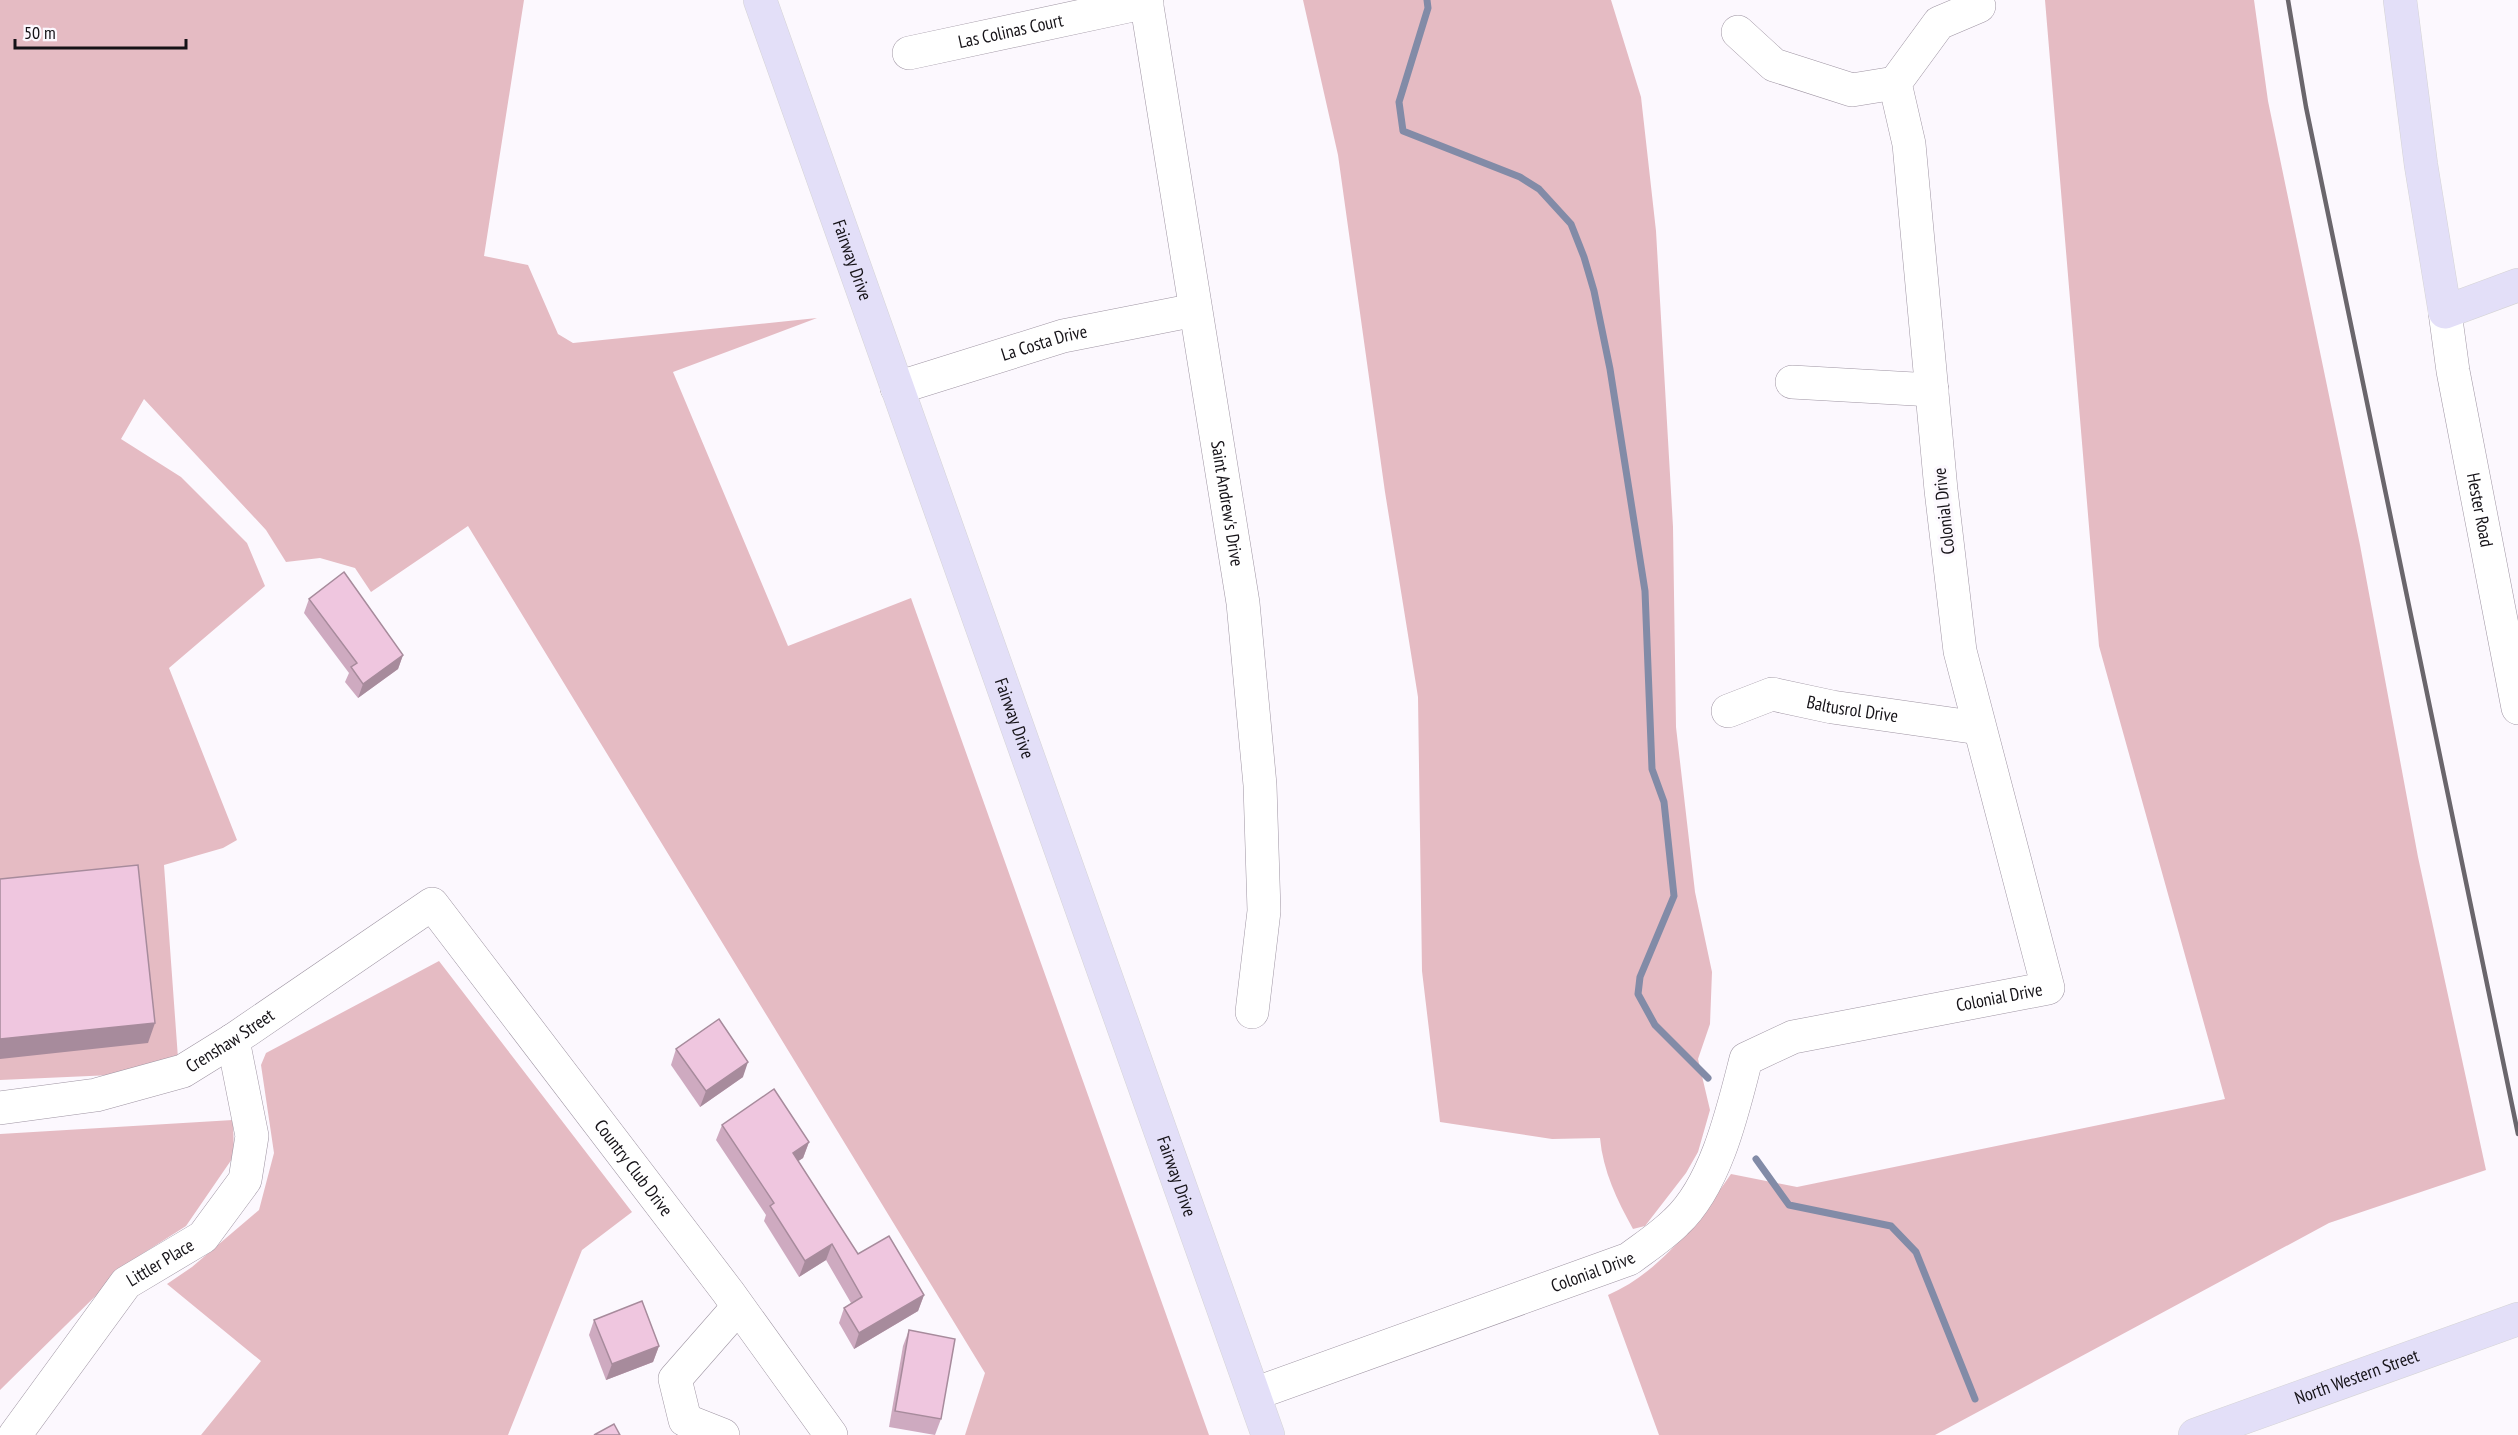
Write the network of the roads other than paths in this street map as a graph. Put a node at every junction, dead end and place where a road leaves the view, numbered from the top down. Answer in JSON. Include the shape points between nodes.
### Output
{"nodes":[{"id":1,"x":760,"y":0,"type":"edge"},
{"id":2,"x":2400,"y":0,"type":"edge"},
{"id":3,"x":1146,"y":1,"type":"edge"},
{"id":4,"x":1979,"y":6,"type":"dead end"},
{"id":5,"x":1738,"y":32,"type":"dead end"},
{"id":6,"x":909,"y":52,"type":"dead end"},
{"id":7,"x":1895,"y":83,"type":"junction"},
{"id":8,"x":2518,"y":285,"type":"edge"},
{"id":9,"x":1195,"y":310,"type":"junction"},
{"id":10,"x":2445,"y":312,"type":"junction"},
{"id":11,"x":1792,"y":382,"type":"dead end"},
{"id":12,"x":897,"y":388,"type":"junction"},
{"id":13,"x":1932,"y":390,"type":"junction"},
{"id":14,"x":2518,"y":708,"type":"edge"},
{"id":15,"x":1728,"y":711,"type":"dead end"},
{"id":16,"x":1979,"y":728,"type":"junction"},
{"id":17,"x":432,"y":904,"type":"joint"},
{"id":18,"x":1252,"y":1012,"type":"dead end"},
{"id":19,"x":233,"y":1040,"type":"junction"},
{"id":20,"x":0,"y":1108,"type":"edge"},
{"id":21,"x":738,"y":1307,"type":"junction"},
{"id":22,"x":2518,"y":1319,"type":"edge"},
{"id":23,"x":1254,"y":1394,"type":"junction"},
{"id":24,"x":825,"y":1433,"type":"edge"},
{"id":25,"x":15,"y":1435,"type":"edge"},
{"id":26,"x":723,"y":1435,"type":"edge"},
{"id":27,"x":1268,"y":1435,"type":"edge"},
{"id":28,"x":2195,"y":1435,"type":"edge"}],
"edges":[{"from":1,"to":12,"type":"main road","name":"Fairway Drive"},
{"from":2,"to":10,"type":"main road","name":"Hester Road"},
{"from":3,"to":6,"type":"street","name":"Las Colinas Court"},
{"from":3,"to":9,"type":"street","name":"Saint Andrew's Drive"},
{"from":4,"to":7,"type":"street","via":[[1939,23]]},
{"from":5,"to":7,"type":"street","via":[[1774,65],[1852,90]]},
{"from":7,"to":13,"type":"street","name":"Colonial Drive","via":[[1909,144]]},
{"from":8,"to":10,"type":"main road"},
{"from":9,"to":12,"type":"street","name":"La Costa Drive","via":[[1063,336]]},
{"from":9,"to":18,"type":"street","name":"Saint Andrew's Drive","via":[[1243,603],[1260,785],[1264,911]]},
{"from":10,"to":14,"type":"street","name":"Hester Road"},
{"from":11,"to":13,"type":"street"},
{"from":12,"to":23,"type":"main road","name":"Fairway Drive"},
{"from":13,"to":16,"type":"street","name":"Colonial Drive","via":[[1960,651]]},
{"from":15,"to":16,"type":"street","name":"Baltusrol Drive","via":[[1772,694],[1832,707]]},
{"from":16,"to":23,"type":"street","name":"Colonial Drive","via":[[2048,988],[1793,1036],[1746,1059],[1728,1129],[1705,1181],[1678,1221],[1629,1259]]},
{"from":17,"to":19,"type":"street","name":"Crenshaw Street"},
{"from":17,"to":21,"type":"street","name":"Country Club Drive"},
{"from":19,"to":20,"type":"street","name":"Crenshaw Street","via":[[183,1071],[96,1095]]},
{"from":19,"to":25,"type":"street","name":"Littler Place","via":[[252,1136],[245,1180],[203,1237],[126,1283]]},
{"from":21,"to":24,"type":"street","name":"Country Club Drive"},
{"from":21,"to":26,"type":"street","via":[[675,1379],[685,1420]]},
{"from":22,"to":28,"type":"main road","name":"North Western Street"},
{"from":23,"to":27,"type":"main road","name":"Fairway Drive"}]}
